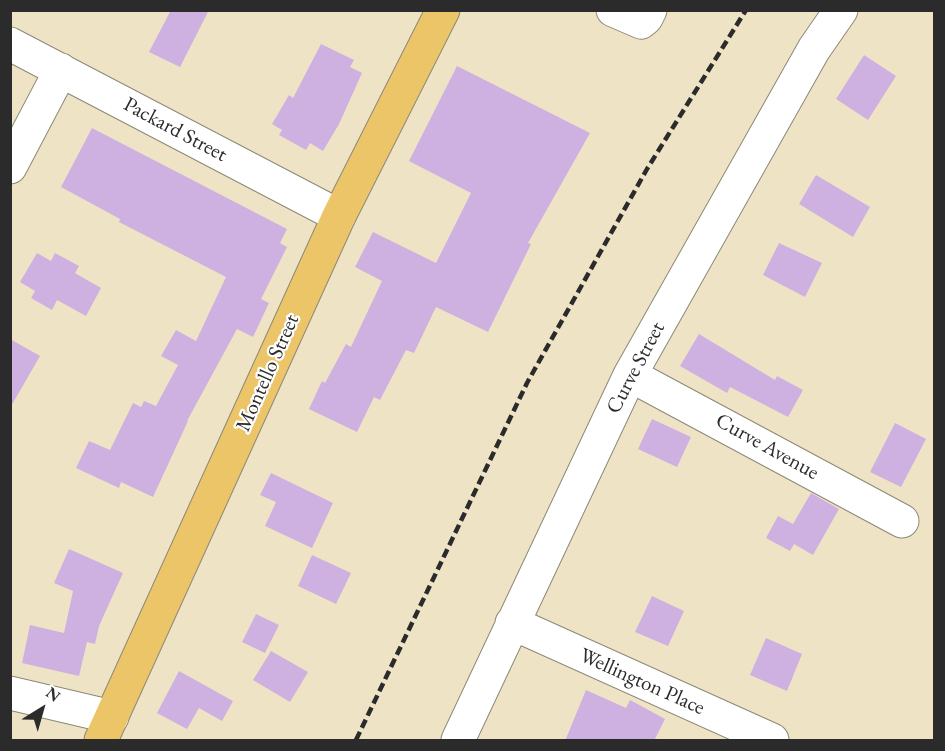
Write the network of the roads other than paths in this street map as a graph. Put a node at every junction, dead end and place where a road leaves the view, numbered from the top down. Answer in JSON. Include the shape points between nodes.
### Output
{"nodes":[{"id":1,"x":443,"y":10,"type":"edge"},
{"id":2,"x":613,"y":10,"type":"edge"},
{"id":3,"x":650,"y":10,"type":"edge"},
{"id":4,"x":841,"y":10,"type":"edge"},
{"id":5,"x":10,"y":44,"type":"edge"},
{"id":6,"x":61,"y":70,"type":"junction"},
{"id":7,"x":10,"y":167,"type":"edge"},
{"id":8,"x":339,"y":216,"type":"junction"},
{"id":9,"x":630,"y":375,"type":"junction"},
{"id":10,"x":902,"y":521,"type":"dead end"},
{"id":11,"x":512,"y":623,"type":"junction"},
{"id":12,"x":10,"y":693,"type":"edge"},
{"id":13,"x":107,"y":729,"type":"edge"},
{"id":14,"x":458,"y":741,"type":"edge"},
{"id":15,"x":772,"y":741,"type":"edge"}],
"edges":[{"from":1,"to":8,"type":"main road","name":"Montello Street"},
{"from":2,"to":3,"type":"street","via":[[640,22]]},
{"from":4,"to":9,"type":"street","name":"Curve Street","via":[[814,49]]},
{"from":5,"to":6,"type":"street","name":"Packard Street"},
{"from":6,"to":7,"type":"street"},
{"from":6,"to":8,"type":"street","name":"Packard Street"},
{"from":8,"to":13,"type":"main road","name":"Montello Street"},
{"from":9,"to":10,"type":"street","name":"Curve Avenue"},
{"from":9,"to":11,"type":"street","name":"Curve Street"},
{"from":11,"to":14,"type":"street","name":"Curve Street"},
{"from":11,"to":15,"type":"street","name":"Wellington Place"},
{"from":12,"to":13,"type":"street"}]}
